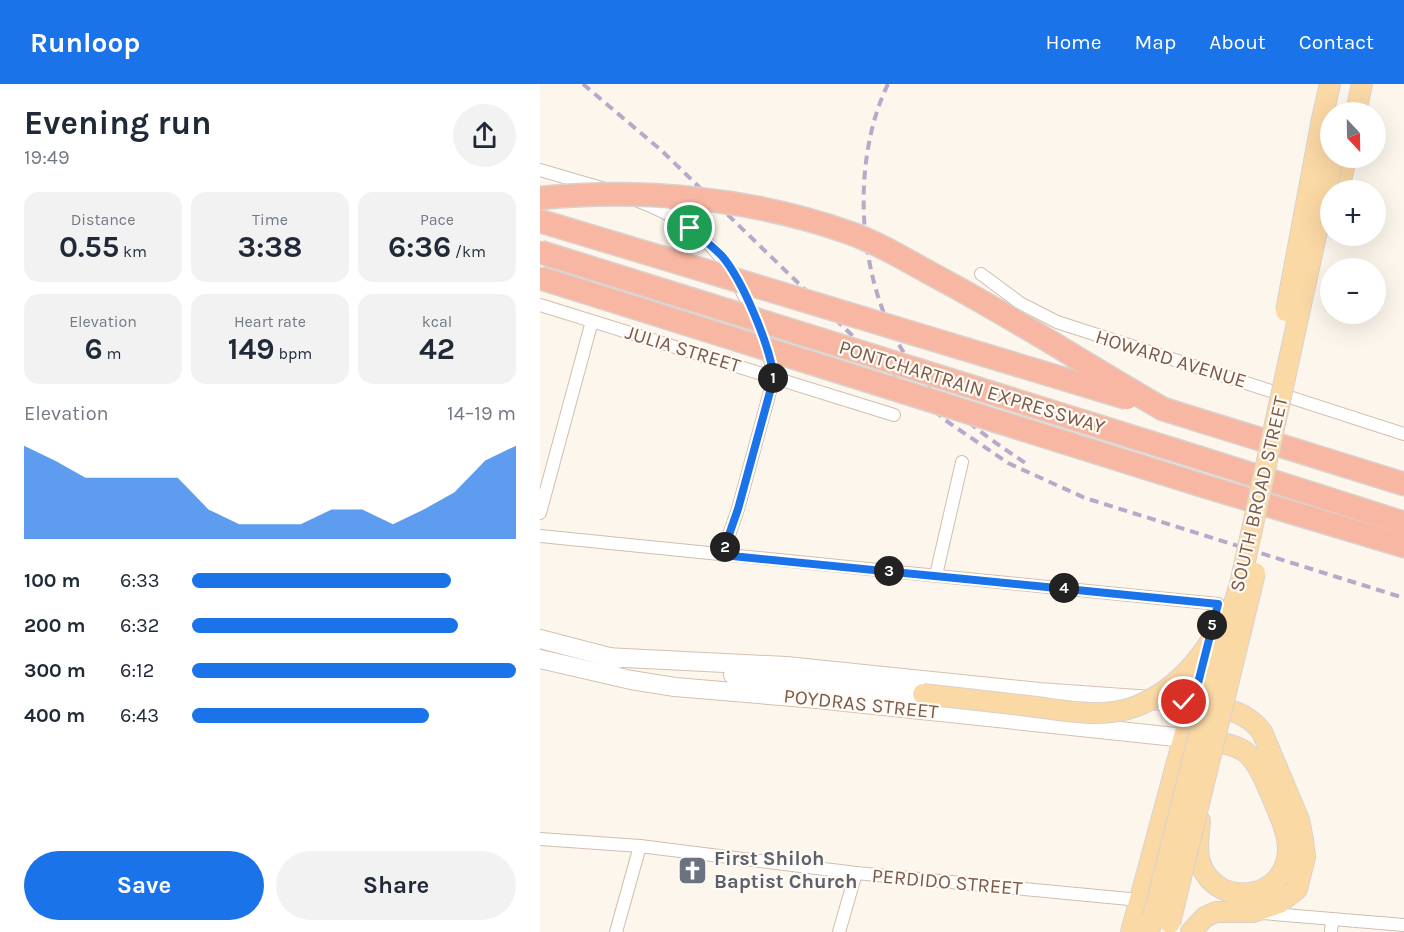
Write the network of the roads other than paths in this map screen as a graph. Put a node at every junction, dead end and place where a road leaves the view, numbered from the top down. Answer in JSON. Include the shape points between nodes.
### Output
{"nodes":[{"id":1,"x":1330,"y":84,"type":"edge"},
{"id":2,"x":1348,"y":84,"type":"edge"},
{"id":3,"x":1356,"y":84,"type":"edge"},
{"id":4,"x":1362,"y":84,"type":"edge"},
{"id":5,"x":1344,"y":102,"type":"edge"},
{"id":6,"x":1352,"y":102,"type":"edge"},
{"id":7,"x":1358,"y":102,"type":"edge"},
{"id":8,"x":1331,"y":168,"type":"edge"},
{"id":9,"x":540,"y":170,"type":"edge"},
{"id":10,"x":540,"y":198,"type":"edge"},
{"id":11,"x":540,"y":221,"type":"edge"},
{"id":12,"x":1320,"y":246,"type":"edge"},
{"id":13,"x":1326,"y":246,"type":"edge"},
{"id":14,"x":540,"y":252,"type":"edge"},
{"id":15,"x":981,"y":274,"type":"dead end"},
{"id":16,"x":540,"y":278,"type":"edge"},
{"id":17,"x":540,"y":305,"type":"edge"},
{"id":18,"x":592,"y":321,"type":"junction"},
{"id":19,"x":774,"y":377,"type":"junction"},
{"id":20,"x":1288,"y":397,"type":"junction"},
{"id":21,"x":1163,"y":409,"type":"junction"},
{"id":22,"x":894,"y":415,"type":"dead end"},
{"id":23,"x":1404,"y":434,"type":"edge"},
{"id":24,"x":962,"y":462,"type":"dead end"},
{"id":25,"x":1265,"y":468,"type":"junction"},
{"id":26,"x":1404,"y":484,"type":"edge"},
{"id":27,"x":540,"y":513,"type":"edge"},
{"id":28,"x":1404,"y":523,"type":"edge"},
{"id":29,"x":540,"y":536,"type":"edge"},
{"id":30,"x":1404,"y":546,"type":"edge"},
{"id":31,"x":722,"y":555,"type":"junction"},
{"id":32,"x":936,"y":575,"type":"junction"},
{"id":33,"x":1240,"y":584,"type":"junction"},
{"id":34,"x":540,"y":639,"type":"edge"},
{"id":35,"x":605,"y":657,"type":"junction"},
{"id":36,"x":540,"y":659,"type":"edge"},
{"id":37,"x":923,"y":694,"type":"joint"},
{"id":38,"x":1193,"y":703,"type":"junction"},
{"id":39,"x":1185,"y":738,"type":"junction"},
{"id":40,"x":1201,"y":802,"type":"junction"},
{"id":41,"x":540,"y":839,"type":"edge"},
{"id":42,"x":640,"y":846,"type":"junction"},
{"id":43,"x":856,"y":873,"type":"junction"},
{"id":44,"x":1297,"y":889,"type":"junction"},
{"id":45,"x":1140,"y":900,"type":"junction"},
{"id":46,"x":1253,"y":912,"type":"junction"},
{"id":47,"x":1308,"y":918,"type":"junction"},
{"id":48,"x":1332,"y":919,"type":"junction"},
{"id":49,"x":1404,"y":925,"type":"edge"},
{"id":50,"x":1160,"y":926,"type":"edge"},
{"id":51,"x":616,"y":932,"type":"edge"},
{"id":52,"x":839,"y":932,"type":"edge"},
{"id":53,"x":1131,"y":932,"type":"edge"},
{"id":54,"x":1191,"y":932,"type":"edge"},
{"id":55,"x":1331,"y":932,"type":"edge"}],
"edges":[{"from":1,"to":25,"type":"main road","bridge":true,"via":[[1274,375]]},
{"from":2,"to":5,"type":"main road"},
{"from":3,"to":6,"type":"street"},
{"from":4,"to":7,"type":"main road"},
{"from":8,"to":25,"type":"main road","name":"SOUTH BROAD STREET","bridge":true},
{"from":9,"to":19,"type":"street","via":[[593,184],[664,211],[711,246],[723,258],[747,300]]},
{"from":10,"to":21,"type":"highway","bridge":true,"via":[[644,195],[702,199],[770,210],[852,234],[1022,322]]},
{"from":11,"to":21,"type":"highway","name":"PONTCHARTRAIN EXPRESSWAY","bridge":true},
{"from":12,"to":20,"type":"street"},
{"from":13,"to":40,"type":"main road","name":"SOUTH BROAD STREET","bridge":true,"via":[[1241,639]]},
{"from":14,"to":28,"type":"highway","name":"PONTCHARTRAIN EXPRESSWAY","bridge":true},
{"from":15,"to":20,"type":"street","name":"HOWARD AVENUE","via":[[1020,303],[1057,322]]},
{"from":16,"to":30,"type":"highway","bridge":true},
{"from":17,"to":18,"type":"street","name":"JULIA STREET"},
{"from":18,"to":19,"type":"street","name":"JULIA STREET"},
{"from":18,"to":27,"type":"street"},
{"from":19,"to":22,"type":"street","name":"JULIA STREET"},
{"from":19,"to":31,"type":"street"},
{"from":20,"to":23,"type":"street","name":"HOWARD AVENUE"},
{"from":21,"to":26,"type":"highway","name":"PONTCHARTRAIN EXPRESSWAY"},
{"from":24,"to":32,"type":"street"},
{"from":25,"to":33,"type":"main road","name":"SOUTH BROAD STREET","bridge":true},
{"from":29,"to":31,"type":"street"},
{"from":31,"to":32,"type":"street"},
{"from":32,"to":38,"type":"street","name":"SOUTH BROAD STREET","via":[[1218,604]]},
{"from":33,"to":37,"type":"main road","bridge":true,"via":[[1214,636],[1187,672],[1135,707],[1114,712],[1077,711]]},
{"from":33,"to":50,"type":"main road","name":"SOUTH BROAD STREET","bridge":true,"via":[[1222,643]]},
{"from":34,"to":35,"type":"main road"},
{"from":35,"to":37,"type":"main road","via":[[687,670]]},
{"from":35,"to":38,"type":"main road","via":[[786,666]]},
{"from":36,"to":39,"type":"main road","name":"POYDRAS STREET","via":[[675,687],[896,706]]},
{"from":38,"to":39,"type":"main road"},
{"from":38,"to":44,"type":"main road","via":[[1238,710],[1262,732],[1304,840],[1305,857]]},
{"from":39,"to":40,"type":"main road","via":[[1238,746],[1254,760],[1288,841],[1283,873],[1275,883],[1254,893],[1231,893],[1218,887],[1200,862]]},
{"from":39,"to":45,"type":"main road"},
{"from":40,"to":50,"type":"main road","name":"SOUTH BROAD STREET","bridge":true},
{"from":41,"to":42,"type":"street","name":"PERDIDO STREET"},
{"from":42,"to":43,"type":"street","name":"PERDIDO STREET"},
{"from":42,"to":51,"type":"street"},
{"from":43,"to":45,"type":"street","name":"PERDIDO STREET"},
{"from":43,"to":52,"type":"street"},
{"from":44,"to":46,"type":"main road","via":[[1279,903]]},
{"from":44,"to":47,"type":"street","via":[[1299,905]]},
{"from":45,"to":53,"type":"main road"},
{"from":46,"to":47,"type":"street"},
{"from":46,"to":54,"type":"main road","via":[[1216,912],[1204,917]]},
{"from":47,"to":48,"type":"street"},
{"from":48,"to":49,"type":"street"},
{"from":48,"to":55,"type":"street"}]}
